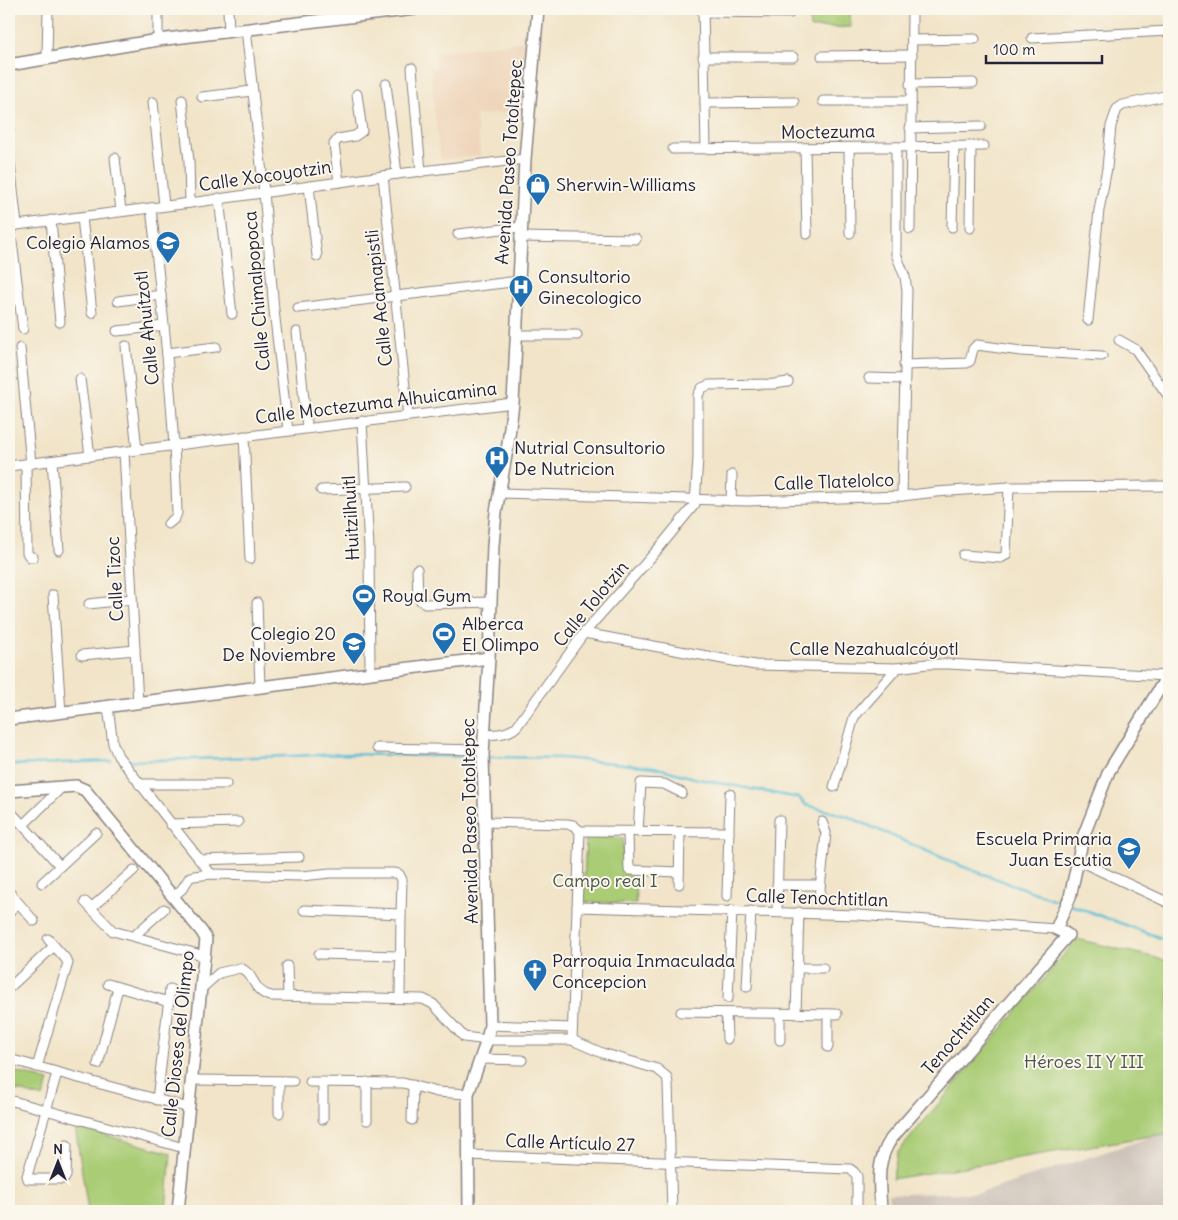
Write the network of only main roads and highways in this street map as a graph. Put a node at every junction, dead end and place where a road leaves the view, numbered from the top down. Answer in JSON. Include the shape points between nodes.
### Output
{"nodes":[{"id":1,"x":415,"y":9,"type":"edge"},
{"id":2,"x":538,"y":9,"type":"edge"},
{"id":3,"x":368,"y":12,"type":"edge"},
{"id":4,"x":9,"y":64,"type":"edge"},
{"id":5,"x":489,"y":658,"type":"junction"},
{"id":6,"x":1168,"y":674,"type":"edge"},
{"id":7,"x":9,"y":719,"type":"edge"},
{"id":8,"x":9,"y":791,"type":"edge"},
{"id":9,"x":178,"y":1211,"type":"edge"},
{"id":10,"x":469,"y":1211,"type":"edge"},
{"id":11,"x":881,"y":1211,"type":"edge"}],
"edges":[{"from":1,"to":3,"type":"main road"},
{"from":2,"to":5,"type":"main road","name":"Avenida Paseo Totoltepec","via":[[525,159],[512,403],[493,545]]},
{"from":3,"to":4,"type":"main road"},
{"from":5,"to":7,"type":"main road"},
{"from":5,"to":10,"type":"main road","name":"Avenida Paseo Totoltepec","via":[[483,755],[490,1025],[468,1094]]},
{"from":6,"to":11,"type":"main road","name":"Tenochtitlan","via":[[1109,771],[1083,837],[1061,945],[884,1149],[880,1162]]},
{"from":8,"to":9,"type":"main road","name":"Calle Dioses del Olimpo","via":[[76,786],[85,790],[204,935],[205,956]]}]}
